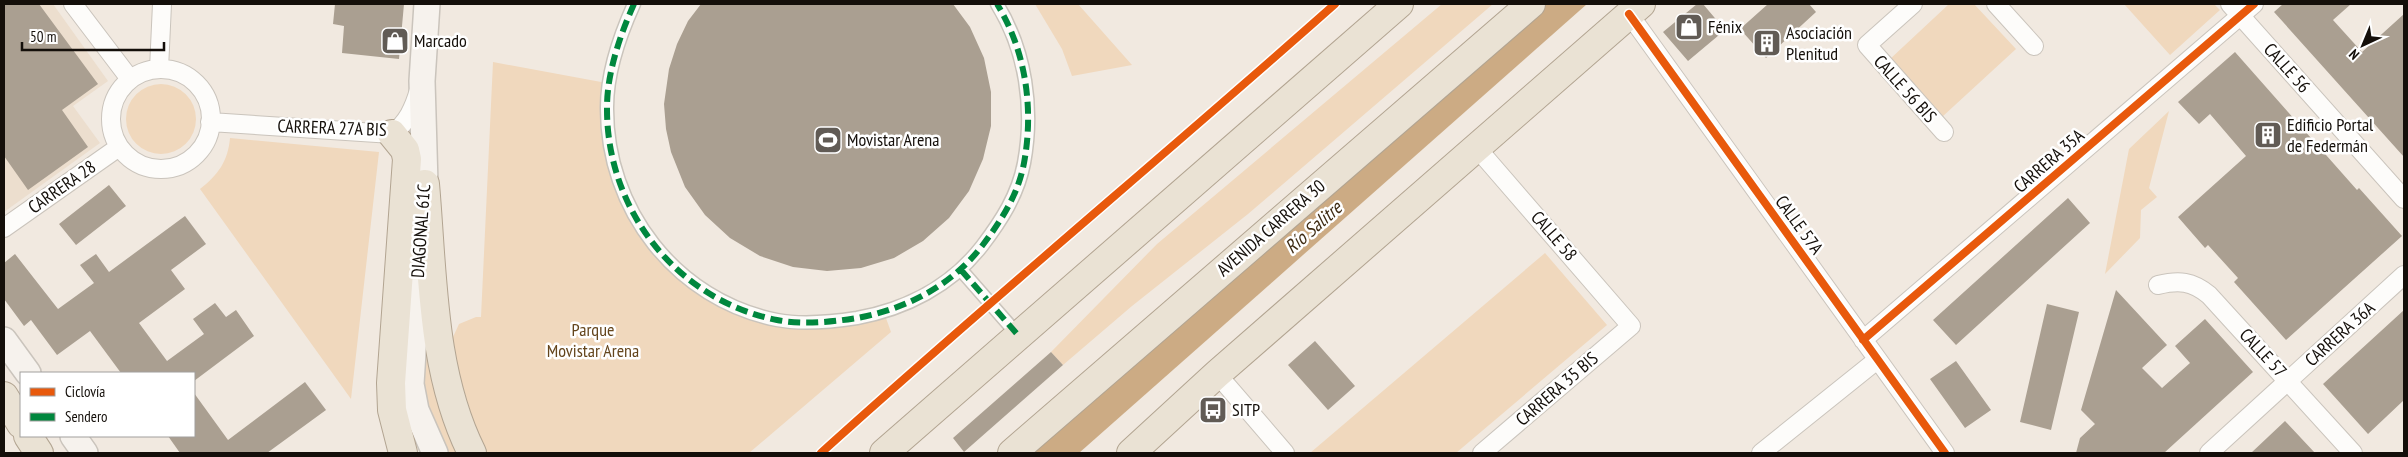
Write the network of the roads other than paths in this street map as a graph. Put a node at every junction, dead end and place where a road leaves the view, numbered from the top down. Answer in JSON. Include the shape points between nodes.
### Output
{"nodes":[{"id":1,"x":72,"y":4,"type":"edge"},
{"id":2,"x":162,"y":4,"type":"edge"},
{"id":3,"x":427,"y":4,"type":"edge"},
{"id":4,"x":634,"y":4,"type":"edge"},
{"id":5,"x":998,"y":4,"type":"edge"},
{"id":6,"x":1399,"y":4,"type":"edge"},
{"id":7,"x":1531,"y":4,"type":"edge"},
{"id":8,"x":1911,"y":4,"type":"edge"},
{"id":9,"x":1996,"y":4,"type":"edge"},
{"id":10,"x":2254,"y":4,"type":"edge"},
{"id":11,"x":1635,"y":9,"type":"edge"},
{"id":12,"x":2235,"y":10,"type":"edge"},
{"id":13,"x":2034,"y":46,"type":"dead end"},
{"id":14,"x":159,"y":69,"type":"junction"},
{"id":15,"x":130,"y":79,"type":"junction"},
{"id":16,"x":422,"y":81,"type":"junction"},
{"id":17,"x":210,"y":122,"type":"junction"},
{"id":18,"x":1944,"y":132,"type":"dead end"},
{"id":19,"x":392,"y":134,"type":"junction"},
{"id":20,"x":119,"y":147,"type":"junction"},
{"id":21,"x":1476,"y":147,"type":"junction"},
{"id":22,"x":425,"y":184,"type":"junction"},
{"id":23,"x":2404,"y":199,"type":"edge"},
{"id":24,"x":4,"y":228,"type":"edge"},
{"id":25,"x":961,"y":270,"type":"junction"},
{"id":26,"x":2404,"y":275,"type":"edge"},
{"id":27,"x":2158,"y":285,"type":"dead end"},
{"id":28,"x":1631,"y":326,"type":"joint"},
{"id":29,"x":1018,"y":335,"type":"junction"},
{"id":30,"x":4,"y":340,"type":"edge"},
{"id":31,"x":1863,"y":340,"type":"junction"},
{"id":32,"x":1877,"y":360,"type":"junction"},
{"id":33,"x":27,"y":372,"type":"edge"},
{"id":34,"x":1217,"y":374,"type":"junction"},
{"id":35,"x":2288,"y":380,"type":"junction"},
{"id":36,"x":4,"y":395,"type":"edge"},
{"id":37,"x":20,"y":417,"type":"edge"},
{"id":38,"x":20,"y":422,"type":"edge"},
{"id":39,"x":29,"y":437,"type":"edge"},
{"id":40,"x":35,"y":437,"type":"edge"},
{"id":41,"x":74,"y":437,"type":"edge"},
{"id":42,"x":1764,"y":452,"type":"edge"},
{"id":43,"x":39,"y":453,"type":"edge"},
{"id":44,"x":47,"y":453,"type":"edge"},
{"id":45,"x":85,"y":453,"type":"edge"},
{"id":46,"x":403,"y":453,"type":"edge"},
{"id":47,"x":436,"y":453,"type":"edge"},
{"id":48,"x":472,"y":453,"type":"edge"},
{"id":49,"x":884,"y":453,"type":"edge"},
{"id":50,"x":1012,"y":453,"type":"edge"},
{"id":51,"x":1131,"y":453,"type":"edge"},
{"id":52,"x":1284,"y":453,"type":"edge"},
{"id":53,"x":1482,"y":453,"type":"edge"},
{"id":54,"x":1945,"y":453,"type":"edge"},
{"id":55,"x":2209,"y":453,"type":"edge"},
{"id":56,"x":2353,"y":453,"type":"edge"}],
"edges":[{"from":1,"to":15,"type":"street"},
{"from":2,"to":14,"type":"street"},
{"from":3,"to":16,"type":"main road","name":"DIAGONAL 61C"},
{"from":4,"to":25,"type":"street","via":[[619,43],[609,85],[607,106],[612,155],[625,200],[640,226],[670,263],[689,280],[724,302],[752,313],[778,320],[834,322],[890,311],[912,302]]},
{"from":5,"to":25,"type":"street","via":[[1009,22],[1027,87],[1028,143],[1022,174],[1010,206],[988,239]]},
{"from":6,"to":29,"type":"highway"},
{"from":7,"to":50,"type":"highway","name":"AVENIDA CARRERA 30"},
{"from":8,"to":18,"type":"street","name":"CALLE 56 BIS","via":[[1867,46]]},
{"from":9,"to":13,"type":"street"},
{"from":10,"to":12,"type":"street","name":"CARRERA 35A"},
{"from":11,"to":21,"type":"highway"},
{"from":11,"to":31,"type":"street","name":"CALLE 57A"},
{"from":12,"to":23,"type":"street","name":"CALLE 56"},
{"from":12,"to":31,"type":"street","name":"CARRERA 35A"},
{"from":14,"to":15,"type":"street"},
{"from":14,"to":17,"type":"street","via":[[183,74],[193,81],[207,100]]},
{"from":15,"to":20,"type":"street","via":[[116,96],[110,118]]},
{"from":16,"to":19,"type":"street","name":"CARRERA 27A BIS","via":[[410,115]]},
{"from":16,"to":22,"type":"main road","name":"DIAGONAL 61C"},
{"from":17,"to":19,"type":"street","name":"CARRERA 27A BIS"},
{"from":17,"to":20,"type":"street","via":[[207,137],[199,151],[174,167],[144,166]]},
{"from":19,"to":46,"type":"highway","via":[[405,150],[406,158],[391,383],[392,410]]},
{"from":20,"to":24,"type":"street","name":"CARRERA 28"},
{"from":21,"to":28,"type":"street","name":"CALLE 58"},
{"from":21,"to":34,"type":"highway"},
{"from":22,"to":47,"type":"main road","name":"DIAGONAL 61C","via":[[411,384],[416,410]]},
{"from":22,"to":48,"type":"highway","via":[[440,359],[458,424]]},
{"from":25,"to":29,"type":"street"},
{"from":26,"to":35,"type":"street","name":"CARRERA 36A"},
{"from":27,"to":35,"type":"street","name":"CALLE 57","via":[[2176,280],[2196,285]]},
{"from":28,"to":53,"type":"street","name":"CARRERA 35 BIS"},
{"from":29,"to":49,"type":"highway"},
{"from":30,"to":33,"type":"main road"},
{"from":31,"to":32,"type":"street","name":"CALLE 57A"},
{"from":32,"to":42,"type":"street"},
{"from":32,"to":54,"type":"street","name":"CALLE 57A"},
{"from":34,"to":51,"type":"highway"},
{"from":34,"to":52,"type":"street"},
{"from":35,"to":55,"type":"street","name":"CARRERA 36A"},
{"from":35,"to":56,"type":"street","name":"CALLE 57"},
{"from":36,"to":37,"type":"main road"},
{"from":36,"to":38,"type":"highway"},
{"from":39,"to":43,"type":"highway"},
{"from":40,"to":44,"type":"main road"},
{"from":41,"to":45,"type":"main road"}]}
